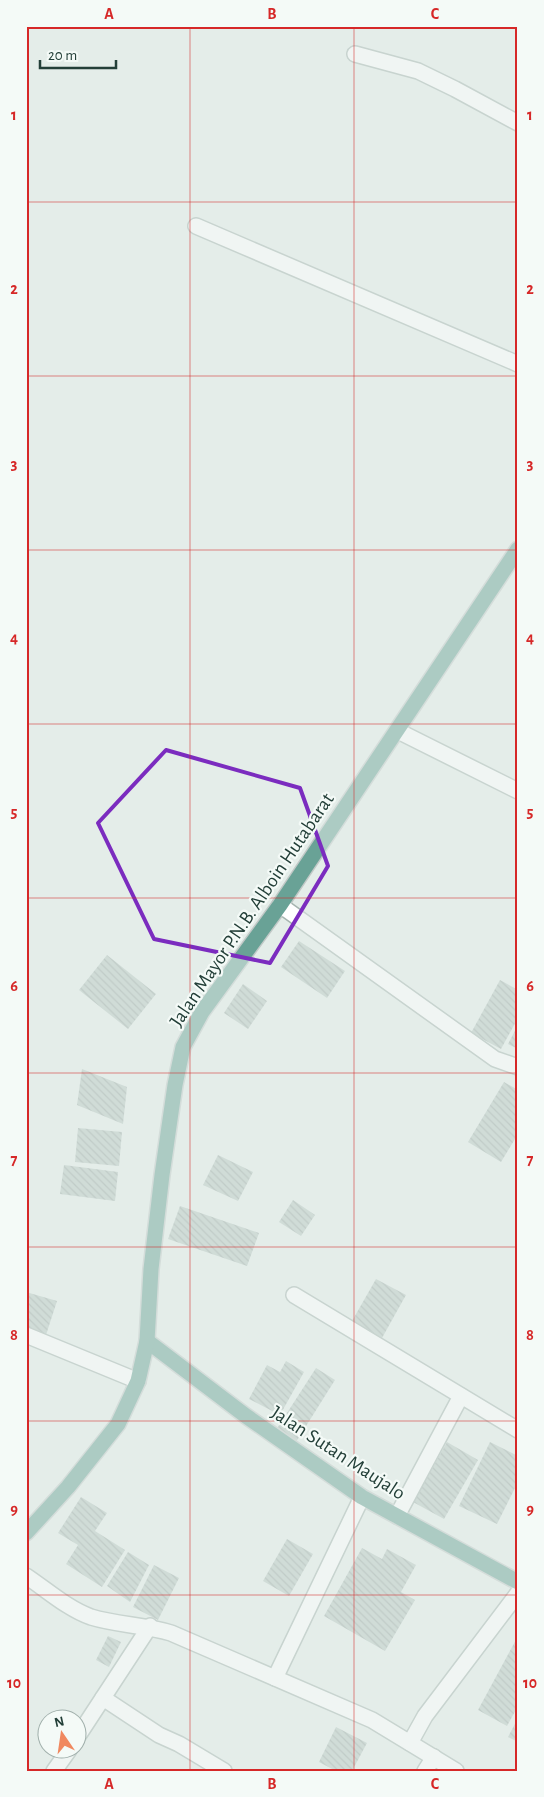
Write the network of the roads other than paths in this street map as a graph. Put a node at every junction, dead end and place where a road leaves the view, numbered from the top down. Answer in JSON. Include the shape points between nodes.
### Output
{"nodes":[{"id":1,"x":355,"y":54,"type":"dead end"},
{"id":2,"x":518,"y":123,"type":"edge"},
{"id":3,"x":196,"y":226,"type":"dead end"},
{"id":4,"x":518,"y":364,"type":"edge"},
{"id":5,"x":518,"y":549,"type":"edge"},
{"id":6,"x":398,"y":731,"type":"junction"},
{"id":7,"x":518,"y":791,"type":"edge"},
{"id":8,"x":280,"y":905,"type":"junction"},
{"id":9,"x":518,"y":1067,"type":"edge"},
{"id":10,"x":294,"y":1295,"type":"dead end"},
{"id":11,"x":26,"y":1334,"type":"edge"},
{"id":12,"x":147,"y":1341,"type":"junction"},
{"id":13,"x":138,"y":1381,"type":"junction"},
{"id":14,"x":461,"y":1396,"type":"junction"},
{"id":15,"x":518,"y":1430,"type":"edge"},
{"id":16,"x":362,"y":1497,"type":"junction"},
{"id":17,"x":396,"y":1516,"type":"junction"},
{"id":18,"x":26,"y":1533,"type":"edge"},
{"id":19,"x":26,"y":1576,"type":"edge"},
{"id":20,"x":518,"y":1582,"type":"edge"},
{"id":21,"x":518,"y":1593,"type":"edge"},
{"id":22,"x":150,"y":1626,"type":"junction"},
{"id":23,"x":276,"y":1678,"type":"junction"},
{"id":24,"x":103,"y":1698,"type":"junction"},
{"id":25,"x":88,"y":1721,"type":"edge"},
{"id":26,"x":410,"y":1743,"type":"junction"},
{"id":27,"x":434,"y":1757,"type":"junction"},
{"id":28,"x":62,"y":1760,"type":"edge"},
{"id":29,"x":54,"y":1771,"type":"edge"},
{"id":30,"x":224,"y":1771,"type":"edge"},
{"id":31,"x":425,"y":1771,"type":"edge"},
{"id":32,"x":456,"y":1771,"type":"edge"}],
"edges":[{"from":1,"to":2,"type":"street","via":[[418,71]]},
{"from":3,"to":4,"type":"street"},
{"from":5,"to":6,"type":"main road","name":"Jalan Mayor P.N.B. Alboin Hutabarat"},
{"from":6,"to":7,"type":"street"},
{"from":6,"to":8,"type":"main road","name":"Jalan Mayor P.N.B. Alboin Hutabarat"},
{"from":8,"to":9,"type":"street","via":[[495,1059]]},
{"from":8,"to":12,"type":"main road","name":"Jalan Mayor P.N.B. Alboin Hutabarat","via":[[202,1012],[183,1048],[174,1085],[162,1175]]},
{"from":10,"to":14,"type":"street"},
{"from":11,"to":13,"type":"street"},
{"from":12,"to":13,"type":"main road","name":"Jalan Mayor P.N.B. Alboin Hutabarat"},
{"from":12,"to":16,"type":"main road","name":"Jalan Sutan Maujalo","via":[[246,1416]]},
{"from":13,"to":18,"type":"main road","name":"Jalan Mayor P.N.B. Alboin Hutabarat","via":[[118,1424]]},
{"from":14,"to":15,"type":"street"},
{"from":14,"to":17,"type":"street"},
{"from":16,"to":17,"type":"main road","name":"Jalan Sutan Maujalo"},
{"from":16,"to":23,"type":"street"},
{"from":17,"to":20,"type":"main road","name":"Jalan Sutan Maujalo"},
{"from":19,"to":22,"type":"street","via":[[91,1617]]},
{"from":21,"to":26,"type":"street","via":[[425,1716]]},
{"from":22,"to":23,"type":"street"},
{"from":22,"to":24,"type":"street"},
{"from":23,"to":26,"type":"street","via":[[372,1720]]},
{"from":24,"to":25,"type":"street"},
{"from":24,"to":30,"type":"street","via":[[159,1735]]},
{"from":26,"to":27,"type":"street"},
{"from":27,"to":31,"type":"street"},
{"from":27,"to":32,"type":"street"},
{"from":28,"to":29,"type":"street"}]}
